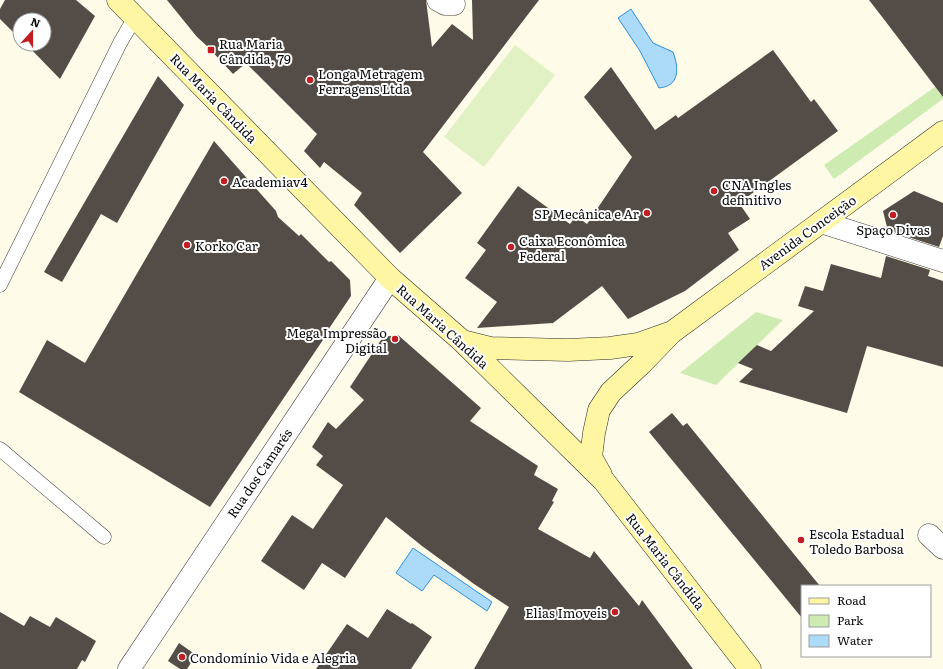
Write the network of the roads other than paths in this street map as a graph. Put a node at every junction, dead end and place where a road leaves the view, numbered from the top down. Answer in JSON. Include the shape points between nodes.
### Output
{"nodes":[{"id":1,"x":118,"y":0,"type":"edge"},
{"id":2,"x":135,"y":17,"type":"junction"},
{"id":3,"x":943,"y":132,"type":"edge"},
{"id":4,"x":821,"y":222,"type":"junction"},
{"id":5,"x":943,"y":260,"type":"edge"},
{"id":6,"x":390,"y":278,"type":"junction"},
{"id":7,"x":0,"y":285,"type":"edge"},
{"id":8,"x":671,"y":333,"type":"junction"},
{"id":9,"x":461,"y":340,"type":"junction"},
{"id":10,"x":0,"y":449,"type":"edge"},
{"id":11,"x":604,"y":481,"type":"junction"},
{"id":12,"x":104,"y":537,"type":"dead end"},
{"id":13,"x":129,"y":669,"type":"edge"},
{"id":14,"x":750,"y":669,"type":"edge"}],
"edges":[{"from":1,"to":2,"type":"main road","name":"Rua Maria Cândida"},
{"from":2,"to":6,"type":"main road","name":"Rua Maria Cândida"},
{"from":2,"to":7,"type":"lane"},
{"from":3,"to":4,"type":"main road","name":"Avenida Conceição"},
{"from":4,"to":5,"type":"street"},
{"from":4,"to":8,"type":"main road","name":"Avenida Conceição"},
{"from":6,"to":9,"type":"main road","name":"Rua Maria Cândida"},
{"from":6,"to":13,"type":"street","name":"Rua dos Camarés"},
{"from":8,"to":9,"type":"main road","name":"Avenida Conceição","via":[[638,344],[568,350],[490,348]]},
{"from":8,"to":11,"type":"main road","name":"Avenida Conceição","via":[[642,364],[610,392],[599,410],[591,457]]},
{"from":9,"to":11,"type":"main road","name":"Rua Maria Cândida"},
{"from":10,"to":12,"type":"lane"},
{"from":11,"to":14,"type":"main road","name":"Rua Maria Cândida"}]}
